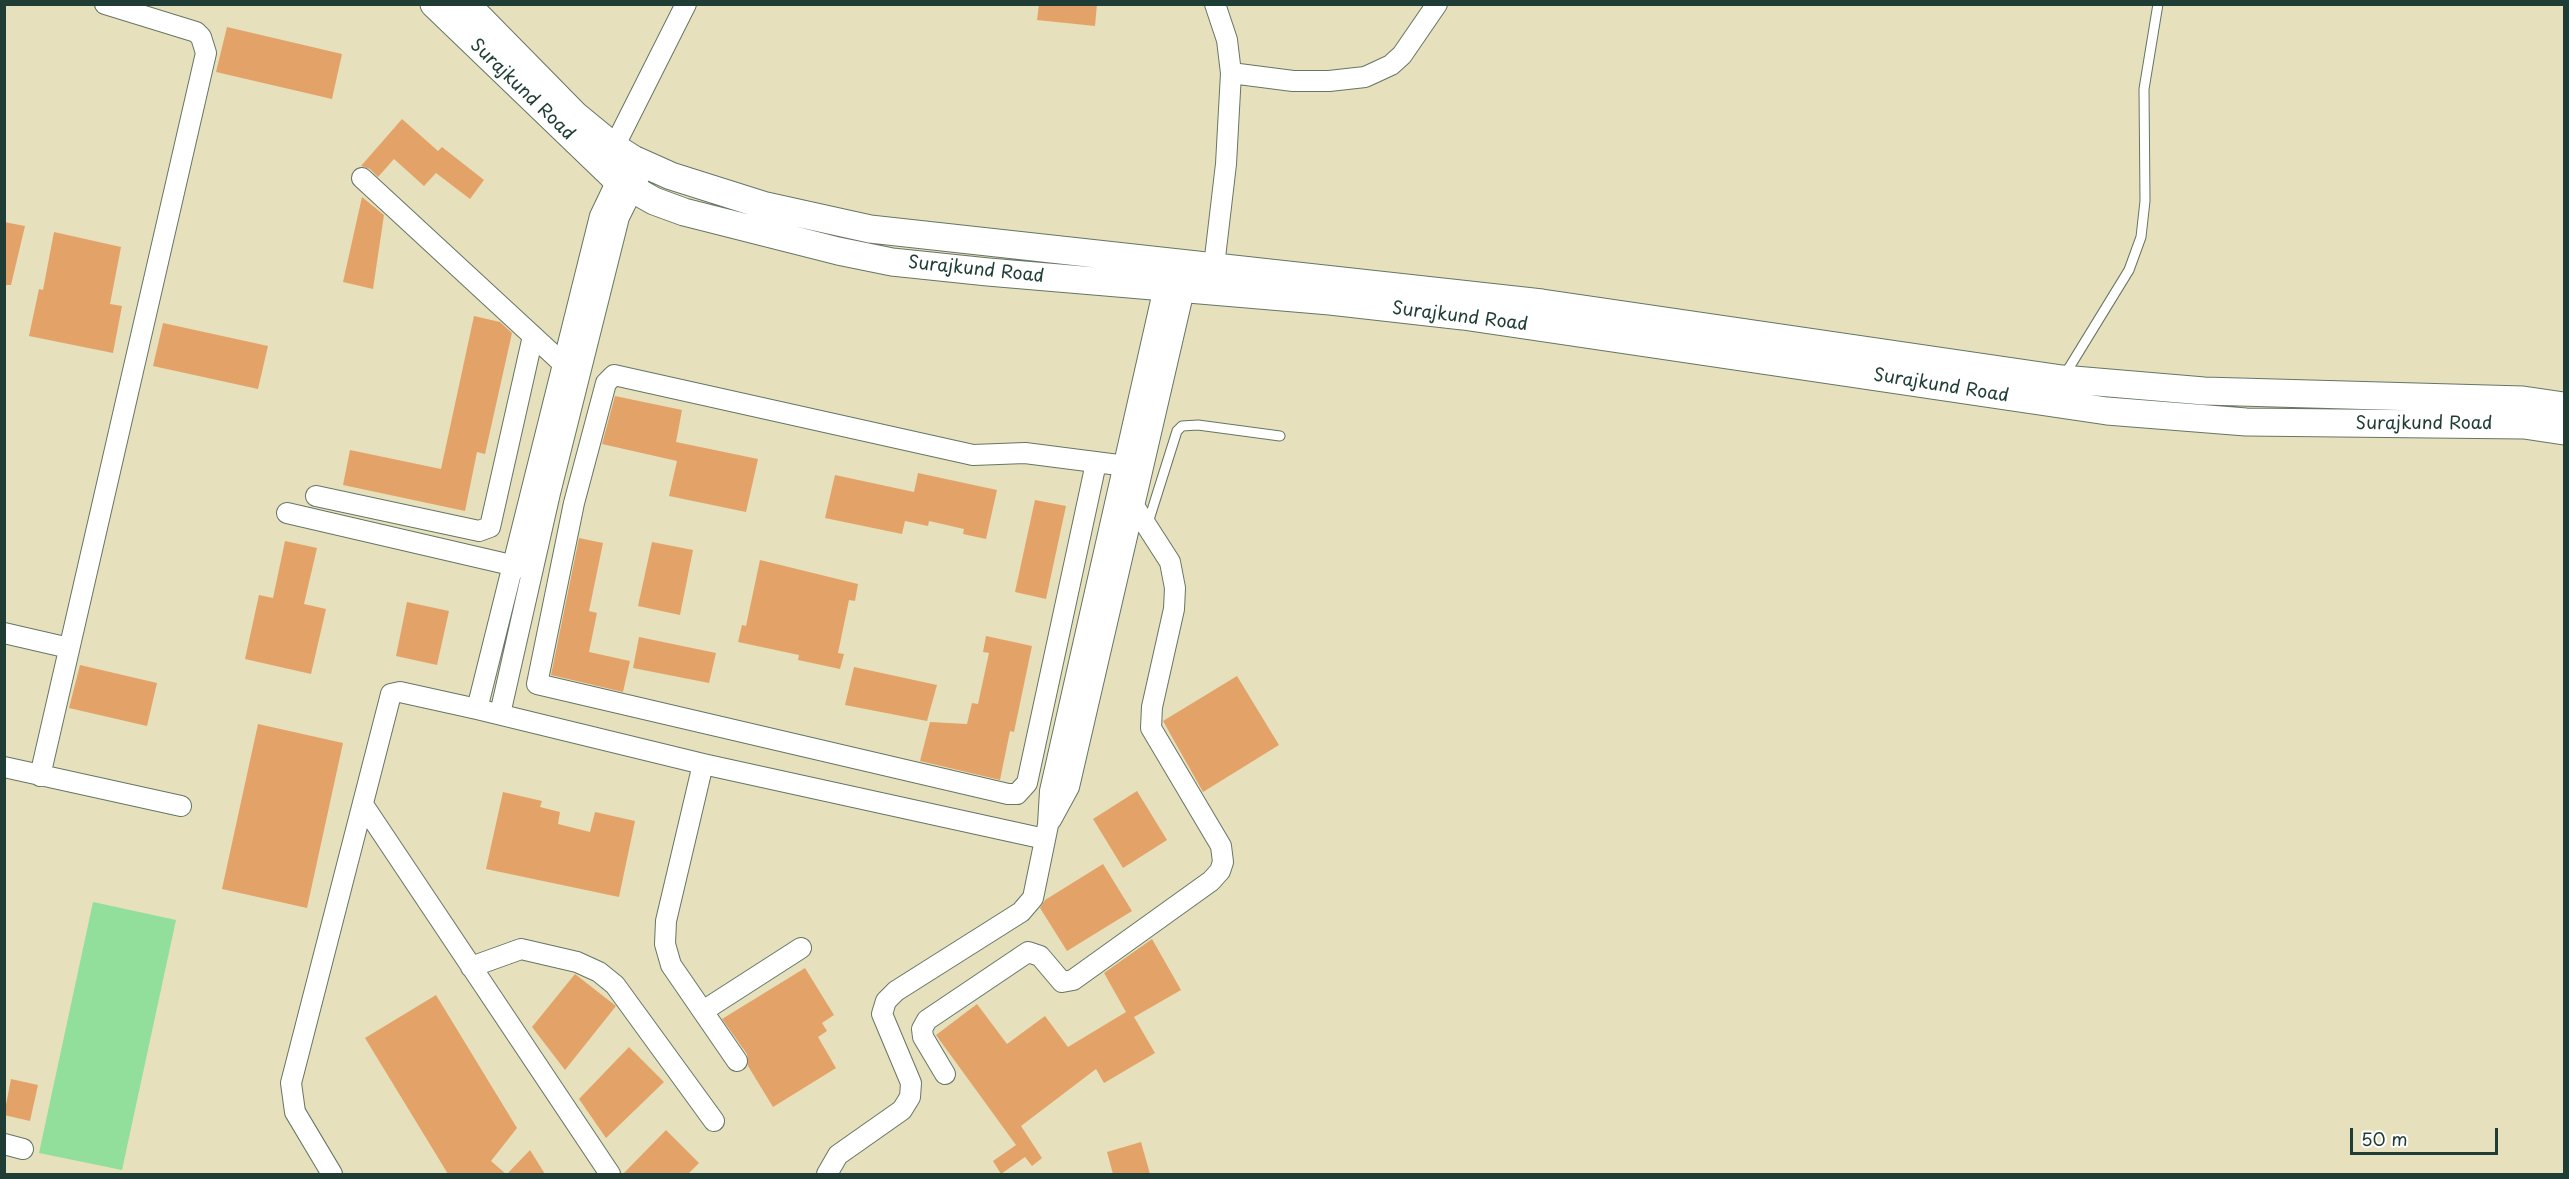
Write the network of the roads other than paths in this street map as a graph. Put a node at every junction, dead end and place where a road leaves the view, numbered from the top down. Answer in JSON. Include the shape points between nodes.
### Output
{"nodes":[{"id":1,"x":105,"y":4,"type":"edge"},
{"id":2,"x":434,"y":4,"type":"edge"},
{"id":3,"x":466,"y":4,"type":"edge"},
{"id":4,"x":686,"y":4,"type":"edge"},
{"id":5,"x":1215,"y":4,"type":"edge"},
{"id":6,"x":1437,"y":4,"type":"edge"},
{"id":7,"x":2158,"y":4,"type":"edge"},
{"id":8,"x":1231,"y":73,"type":"junction"},
{"id":9,"x":628,"y":168,"type":"junction"},
{"id":10,"x":362,"y":178,"type":"dead end"},
{"id":11,"x":1185,"y":273,"type":"junction"},
{"id":12,"x":533,"y":336,"type":"junction"},
{"id":13,"x":571,"y":372,"type":"junction"},
{"id":14,"x":2062,"y":379,"type":"junction"},
{"id":15,"x":2565,"y":406,"type":"edge"},
{"id":16,"x":2565,"y":431,"type":"edge"},
{"id":17,"x":1280,"y":436,"type":"dead end"},
{"id":18,"x":1096,"y":463,"type":"junction"},
{"id":19,"x":1122,"y":465,"type":"junction"},
{"id":20,"x":1143,"y":468,"type":"junction"},
{"id":21,"x":550,"y":493,"type":"junction"},
{"id":22,"x":316,"y":496,"type":"dead end"},
{"id":23,"x":574,"y":503,"type":"junction"},
{"id":24,"x":1134,"y":506,"type":"junction"},
{"id":25,"x":494,"y":511,"type":"junction"},
{"id":26,"x":287,"y":513,"type":"dead end"},
{"id":27,"x":525,"y":518,"type":"junction"},
{"id":28,"x":1147,"y":526,"type":"junction"},
{"id":29,"x":522,"y":568,"type":"junction"},
{"id":30,"x":4,"y":633,"type":"edge"},
{"id":31,"x":69,"y":648,"type":"junction"},
{"id":32,"x":477,"y":709,"type":"junction"},
{"id":33,"x":500,"y":714,"type":"junction"},
{"id":34,"x":703,"y":764,"type":"junction"},
{"id":35,"x":4,"y":767,"type":"edge"},
{"id":36,"x":40,"y":776,"type":"junction"},
{"id":37,"x":181,"y":806,"type":"dead end"},
{"id":38,"x":364,"y":806,"type":"junction"},
{"id":39,"x":1047,"y":832,"type":"junction"},
{"id":40,"x":801,"y":948,"type":"dead end"},
{"id":41,"x":471,"y":967,"type":"junction"},
{"id":42,"x":703,"y":1011,"type":"junction"},
{"id":43,"x":737,"y":1061,"type":"dead end"},
{"id":44,"x":945,"y":1074,"type":"dead end"},
{"id":45,"x":714,"y":1121,"type":"dead end"},
{"id":46,"x":332,"y":1174,"type":"edge"},
{"id":47,"x":610,"y":1174,"type":"edge"},
{"id":48,"x":827,"y":1174,"type":"edge"}],
"edges":[{"from":1,"to":31,"type":"street","via":[[196,32],[206,53]]},
{"from":2,"to":9,"type":"main road","name":"Surajkund Road"},
{"from":3,"to":9,"type":"main road","name":"Surajkund Road"},
{"from":4,"to":9,"type":"street"},
{"from":5,"to":8,"type":"street","via":[[1227,39]]},
{"from":6,"to":8,"type":"street","via":[[1402,55],[1365,77],[1293,81]]},
{"from":7,"to":14,"type":"lane","via":[[2144,89],[2145,201],[2141,237],[2129,270]]},
{"from":8,"to":11,"type":"street","via":[[1226,164]]},
{"from":9,"to":11,"type":"main road","name":"Surajkund Road","via":[[671,176],[765,206],[870,229]]},
{"from":9,"to":13,"type":"street","via":[[619,217]]},
{"from":10,"to":12,"type":"street"},
{"from":11,"to":14,"type":"main road","name":"Surajkund Road","via":[[1553,304]]},
{"from":11,"to":16,"type":"main road","name":"Surajkund Road","via":[[2107,411],[2246,422],[2524,425]]},
{"from":11,"to":19,"type":"street"},
{"from":11,"to":20,"type":"street"},
{"from":12,"to":13,"type":"street"},
{"from":12,"to":25,"type":"street"},
{"from":13,"to":21,"type":"street"},
{"from":13,"to":27,"type":"street"},
{"from":14,"to":15,"type":"main road","name":"Surajkund Road","via":[[2204,391],[2523,400]]},
{"from":17,"to":28,"type":"lane","via":[[1182,426],[1177,431]]},
{"from":18,"to":19,"type":"street"},
{"from":18,"to":23,"type":"street","via":[[1025,453],[973,455],[614,375],[606,383]]},
{"from":18,"to":23,"type":"street","via":[[1027,783],[1017,794],[538,685],[536,677]]},
{"from":19,"to":20,"type":"street"},
{"from":19,"to":39,"type":"street","via":[[1050,791]]},
{"from":20,"to":24,"type":"street"},
{"from":21,"to":23,"type":"street"},
{"from":21,"to":29,"type":"street"},
{"from":22,"to":25,"type":"street","via":[[479,531],[489,527]]},
{"from":24,"to":28,"type":"street"},
{"from":24,"to":39,"type":"street","via":[[1069,787]]},
{"from":25,"to":27,"type":"street"},
{"from":26,"to":29,"type":"street"},
{"from":27,"to":29,"type":"street"},
{"from":28,"to":44,"type":"street","via":[[1170,562],[1175,588],[1151,728],[1221,846],[1220,871],[1073,980],[1062,982],[1040,956],[1028,952],[927,1020],[923,1037]]},
{"from":29,"to":32,"type":"street"},
{"from":29,"to":33,"type":"street"},
{"from":30,"to":31,"type":"street"},
{"from":31,"to":36,"type":"street"},
{"from":32,"to":33,"type":"street"},
{"from":32,"to":38,"type":"street","via":[[400,692],[391,694]]},
{"from":33,"to":34,"type":"street"},
{"from":34,"to":39,"type":"street"},
{"from":34,"to":42,"type":"street","via":[[664,932],[671,965]]},
{"from":35,"to":36,"type":"street"},
{"from":36,"to":37,"type":"street"},
{"from":38,"to":41,"type":"street"},
{"from":38,"to":46,"type":"street","via":[[291,1083],[294,1112]]},
{"from":39,"to":48,"type":"street","via":[[1034,898],[1027,907],[886,1001],[882,1014],[911,1083],[910,1097],[902,1110],[838,1155]]},
{"from":40,"to":42,"type":"street"},
{"from":41,"to":45,"type":"street","via":[[521,949],[577,962],[599,972],[615,985]]},
{"from":41,"to":47,"type":"street"},
{"from":42,"to":43,"type":"street"}]}
